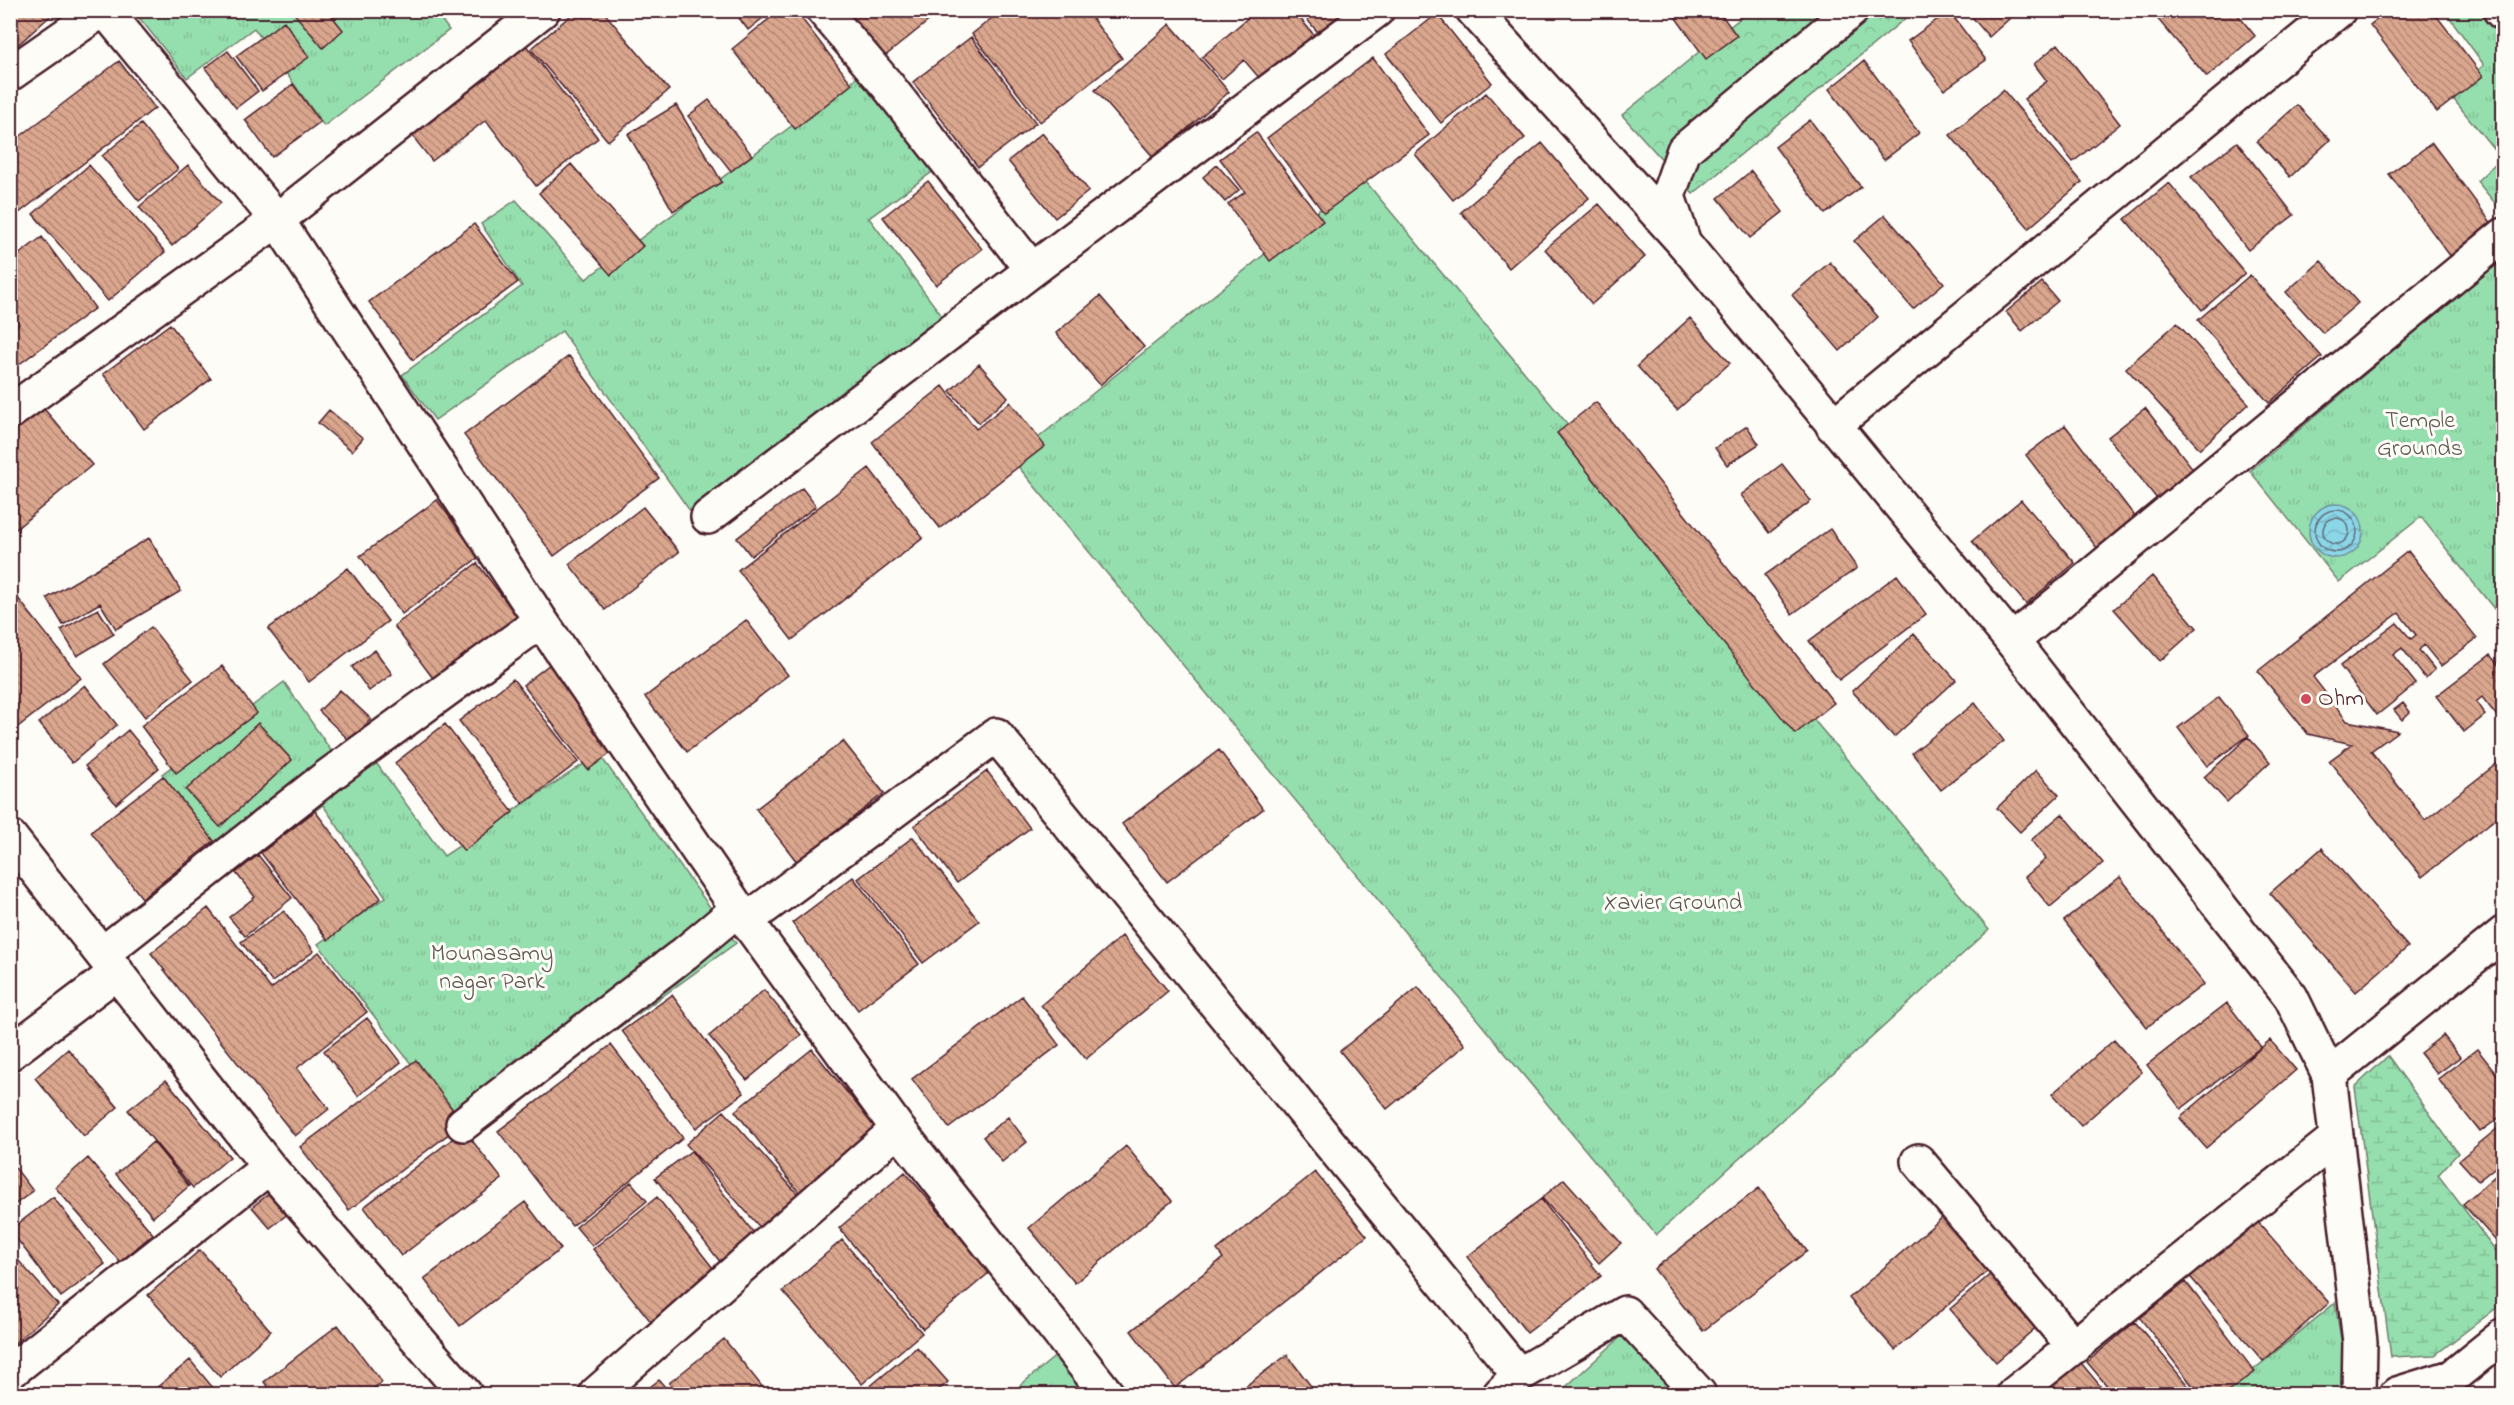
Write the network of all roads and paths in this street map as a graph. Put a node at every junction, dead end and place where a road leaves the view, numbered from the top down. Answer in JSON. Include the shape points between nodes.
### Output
{"nodes":[{"id":1,"x":103,"y":10,"type":"edge"},
{"id":2,"x":543,"y":10,"type":"edge"},
{"id":3,"x":824,"y":10,"type":"edge"},
{"id":4,"x":1377,"y":10,"type":"edge"},
{"id":5,"x":1473,"y":10,"type":"edge"},
{"id":6,"x":1852,"y":10,"type":"edge"},
{"id":7,"x":2339,"y":10,"type":"edge"},
{"id":8,"x":2500,"y":10,"type":"edge"},
{"id":9,"x":2504,"y":14,"type":"edge"},
{"id":10,"x":10,"y":74,"type":"edge"},
{"id":11,"x":277,"y":220,"type":"junction"},
{"id":12,"x":2504,"y":235,"type":"edge"},
{"id":13,"x":1684,"y":243,"type":"junction"},
{"id":14,"x":1032,"y":270,"type":"junction"},
{"id":15,"x":10,"y":412,"type":"edge"},
{"id":16,"x":1833,"y":426,"type":"junction"},
{"id":17,"x":708,"y":518,"type":"dead end"},
{"id":18,"x":541,"y":621,"type":"junction"},
{"id":19,"x":2012,"y":641,"type":"junction"},
{"id":20,"x":10,"y":837,"type":"edge"},
{"id":21,"x":742,"y":914,"type":"junction"},
{"id":22,"x":2504,"y":933,"type":"edge"},
{"id":23,"x":109,"y":963,"type":"junction"},
{"id":24,"x":10,"y":1053,"type":"edge"},
{"id":25,"x":2329,"y":1075,"type":"junction"},
{"id":26,"x":463,"y":1124,"type":"dead end"},
{"id":27,"x":898,"y":1129,"type":"junction"},
{"id":28,"x":2336,"y":1138,"type":"junction"},
{"id":29,"x":1918,"y":1161,"type":"dead end"},
{"id":30,"x":268,"y":1167,"type":"junction"},
{"id":31,"x":2504,"y":1335,"type":"edge"},
{"id":32,"x":2074,"y":1347,"type":"junction"},
{"id":33,"x":10,"y":1372,"type":"edge"},
{"id":34,"x":1509,"y":1385,"type":"edge"},
{"id":35,"x":465,"y":1395,"type":"edge"},
{"id":36,"x":596,"y":1395,"type":"edge"},
{"id":37,"x":1107,"y":1395,"type":"edge"},
{"id":38,"x":1699,"y":1395,"type":"edge"},
{"id":39,"x":2014,"y":1395,"type":"edge"},
{"id":40,"x":2359,"y":1395,"type":"edge"},
{"id":41,"x":2397,"y":1395,"type":"edge"}],
"edges":[{"from":1,"to":10,"type":"street"},
{"from":1,"to":11,"type":"street"},
{"from":2,"to":11,"type":"street"},
{"from":3,"to":14,"type":"street"},
{"from":4,"to":14,"type":"street"},
{"from":5,"to":13,"type":"street"},
{"from":6,"to":13,"type":"street","via":[[1684,150],[1668,196]]},
{"from":7,"to":16,"type":"street"},
{"from":8,"to":9,"type":"street"},
{"from":11,"to":15,"type":"street"},
{"from":11,"to":18,"type":"street"},
{"from":12,"to":19,"type":"street"},
{"from":13,"to":16,"type":"street"},
{"from":14,"to":17,"type":"street"},
{"from":16,"to":19,"type":"street"},
{"from":18,"to":21,"type":"street"},
{"from":18,"to":23,"type":"street","via":[[328,776]]},
{"from":19,"to":25,"type":"street","via":[[2291,997]]},
{"from":20,"to":23,"type":"street"},
{"from":21,"to":26,"type":"street"},
{"from":21,"to":27,"type":"street"},
{"from":21,"to":34,"type":"street","via":[[996,735]]},
{"from":22,"to":25,"type":"street"},
{"from":23,"to":24,"type":"street"},
{"from":23,"to":30,"type":"street"},
{"from":25,"to":28,"type":"street"},
{"from":27,"to":36,"type":"street"},
{"from":27,"to":37,"type":"street"},
{"from":28,"to":32,"type":"street"},
{"from":28,"to":40,"type":"street","via":[[2360,1342]]},
{"from":29,"to":32,"type":"street"},
{"from":30,"to":33,"type":"street"},
{"from":30,"to":35,"type":"street"},
{"from":31,"to":41,"type":"street","via":[[2452,1377]]},
{"from":32,"to":39,"type":"street"},
{"from":34,"to":38,"type":"street","via":[[1625,1313]]}]}
